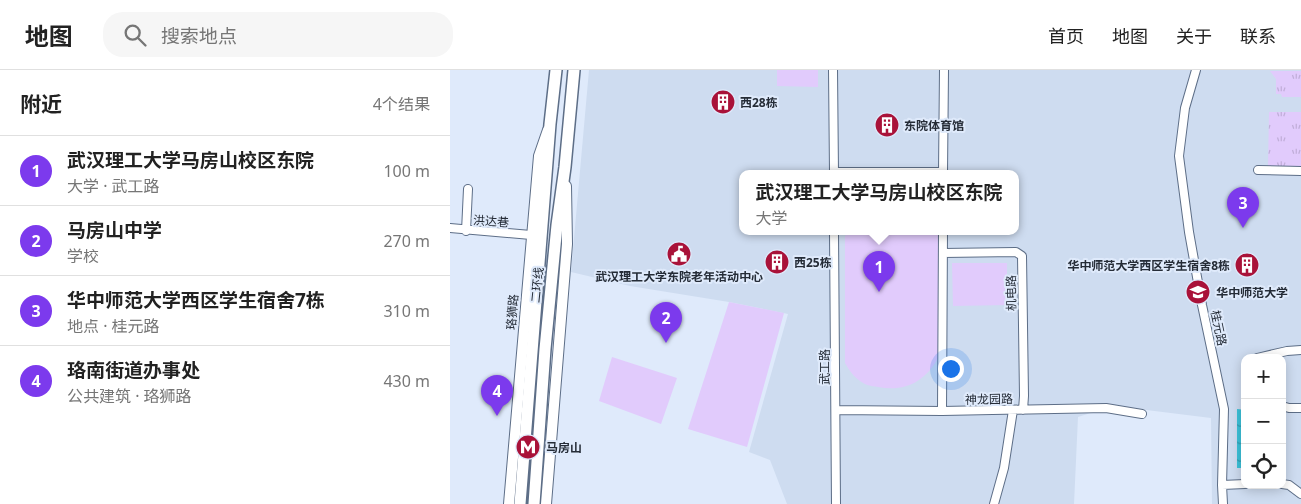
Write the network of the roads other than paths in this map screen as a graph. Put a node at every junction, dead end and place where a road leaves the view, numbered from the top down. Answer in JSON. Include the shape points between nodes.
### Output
{"nodes":[{"id":1,"x":552,"y":70,"type":"edge"},
{"id":2,"x":556,"y":70,"type":"edge"},
{"id":3,"x":574,"y":70,"type":"edge"},
{"id":4,"x":578,"y":70,"type":"edge"},
{"id":5,"x":834,"y":70,"type":"edge"},
{"id":6,"x":944,"y":70,"type":"edge"},
{"id":7,"x":1196,"y":70,"type":"edge"},
{"id":8,"x":554,"y":85,"type":"junction"},
{"id":9,"x":572,"y":97,"type":"junction"},
{"id":10,"x":550,"y":124,"type":"junction"},
{"id":11,"x":565,"y":167,"type":"junction"},
{"id":12,"x":834,"y":170,"type":"edge"},
{"id":13,"x":943,"y":170,"type":"edge"},
{"id":14,"x":1258,"y":170,"type":"dead end"},
{"id":15,"x":1301,"y":171,"type":"edge"},
{"id":16,"x":468,"y":189,"type":"dead end"},
{"id":17,"x":450,"y":228,"type":"edge"},
{"id":18,"x":466,"y":230,"type":"junction"},
{"id":19,"x":532,"y":235,"type":"junction"},
{"id":20,"x":834,"y":235,"type":"edge"},
{"id":21,"x":943,"y":235,"type":"edge"},
{"id":22,"x":943,"y":253,"type":"junction"},
{"id":23,"x":1301,"y":350,"type":"edge"},
{"id":24,"x":1274,"y":354,"type":"edge"},
{"id":25,"x":1286,"y":407,"type":"edge"},
{"id":26,"x":1301,"y":408,"type":"edge"},
{"id":27,"x":836,"y":410,"type":"junction"},
{"id":28,"x":1013,"y":410,"type":"junction"},
{"id":29,"x":1023,"y":410,"type":"junction"},
{"id":30,"x":942,"y":411,"type":"junction"},
{"id":31,"x":1142,"y":414,"type":"dead end"},
{"id":32,"x":1241,"y":484,"type":"edge"},
{"id":33,"x":1222,"y":485,"type":"junction"},
{"id":34,"x":1286,"y":485,"type":"edge"},
{"id":35,"x":1301,"y":494,"type":"edge"},
{"id":36,"x":509,"y":504,"type":"edge"},
{"id":37,"x":520,"y":504,"type":"edge"},
{"id":38,"x":534,"y":504,"type":"edge"},
{"id":39,"x":546,"y":504,"type":"edge"},
{"id":40,"x":836,"y":504,"type":"edge"},
{"id":41,"x":994,"y":504,"type":"edge"},
{"id":42,"x":1223,"y":504,"type":"edge"}],
"edges":[{"from":1,"to":8,"type":"main road"},
{"from":2,"to":8,"type":"highway","name":"二环线"},
{"from":3,"to":9,"type":"highway","name":"二环线"},
{"from":4,"to":9,"type":"main road"},
{"from":5,"to":12,"type":"street"},
{"from":6,"to":13,"type":"street"},
{"from":7,"to":33,"type":"street","name":"桂元路","via":[[1185,108],[1179,156],[1189,232],[1224,409]]},
{"from":8,"to":10,"type":"highway","name":"二环线"},
{"from":9,"to":11,"type":"highway","name":"二环线"},
{"from":10,"to":19,"type":"main road","name":"珞狮路","via":[[539,156]]},
{"from":10,"to":37,"type":"highway","name":"二环线"},
{"from":11,"to":38,"type":"highway","name":"二环线","via":[[545,349]]},
{"from":11,"to":39,"type":"main road","via":[[567,244]]},
{"from":14,"to":15,"type":"street"},
{"from":16,"to":18,"type":"street"},
{"from":17,"to":18,"type":"street","name":"洪达巷"},
{"from":18,"to":19,"type":"street","name":"洪达巷"},
{"from":19,"to":36,"type":"main road","name":"珞狮路"},
{"from":20,"to":27,"type":"street","name":"武工路"},
{"from":21,"to":22,"type":"street"},
{"from":22,"to":29,"type":"street","name":"机电路","via":[[1016,252],[1022,256]]},
{"from":22,"to":30,"type":"street"},
{"from":23,"to":24,"type":"street"},
{"from":25,"to":26,"type":"street"},
{"from":27,"to":30,"type":"street","name":"神龙园路"},
{"from":27,"to":40,"type":"street","name":"武工路"},
{"from":28,"to":29,"type":"street","name":"神龙园路"},
{"from":28,"to":30,"type":"street","name":"神龙园路"},
{"from":28,"to":41,"type":"street","via":[[1004,468]]},
{"from":29,"to":31,"type":"street","name":"神龙园路","via":[[1106,408]]},
{"from":32,"to":33,"type":"street"},
{"from":33,"to":42,"type":"street","name":"桂元路"},
{"from":34,"to":35,"type":"street"}]}
